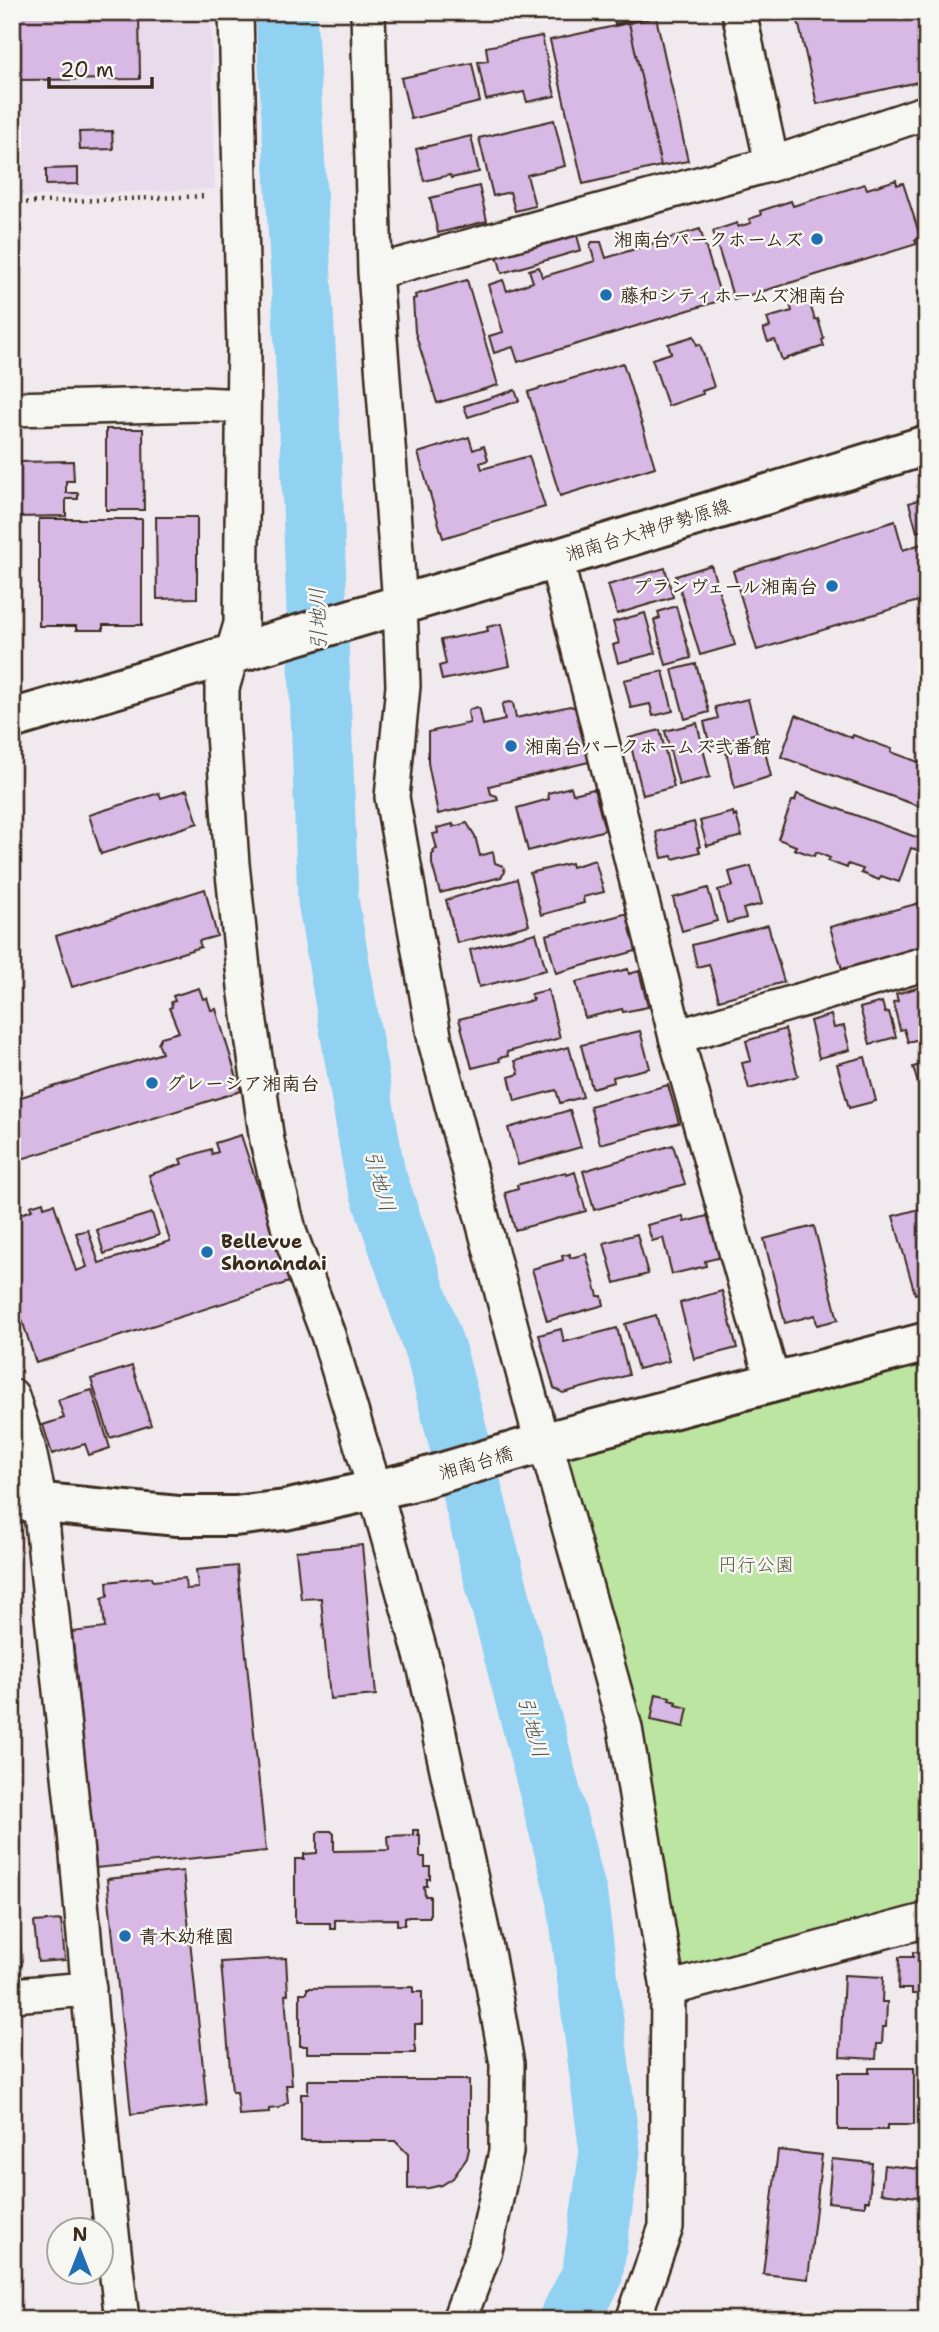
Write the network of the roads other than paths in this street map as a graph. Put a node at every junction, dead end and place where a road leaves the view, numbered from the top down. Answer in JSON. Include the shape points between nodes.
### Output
{"nodes":[{"id":1,"x":236,"y":12,"type":"edge"},
{"id":2,"x":368,"y":12,"type":"edge"},
{"id":3,"x":738,"y":12,"type":"edge"},
{"id":4,"x":927,"y":113,"type":"edge"},
{"id":5,"x":772,"y":164,"type":"junction"},
{"id":6,"x":375,"y":272,"type":"junction"},
{"id":7,"x":243,"y":406,"type":"junction"},
{"id":8,"x":12,"y":409,"type":"edge"},
{"id":9,"x":927,"y":445,"type":"edge"},
{"id":10,"x":555,"y":559,"type":"junction"},
{"id":11,"x":384,"y":609,"type":"junction"},
{"id":12,"x":247,"y":649,"type":"junction"},
{"id":13,"x":12,"y":719,"type":"edge"},
{"id":14,"x":927,"y":963,"type":"edge"},
{"id":15,"x":676,"y":1037,"type":"junction"},
{"id":16,"x":927,"y":1342,"type":"edge"},
{"id":17,"x":773,"y":1384,"type":"junction"},
{"id":18,"x":12,"y":1396,"type":"edge"},
{"id":19,"x":542,"y":1443,"type":"junction"},
{"id":20,"x":393,"y":1486,"type":"junction"},
{"id":21,"x":26,"y":1501,"type":"edge"},
{"id":22,"x":927,"y":1920,"type":"edge"},
{"id":23,"x":89,"y":1989,"type":"junction"},
{"id":24,"x":668,"y":1989,"type":"junction"},
{"id":25,"x":12,"y":1995,"type":"edge"},
{"id":26,"x":122,"y":2320,"type":"edge"},
{"id":27,"x":458,"y":2320,"type":"edge"},
{"id":28,"x":633,"y":2320,"type":"edge"}],
"edges":[{"from":1,"to":7,"type":"street"},
{"from":2,"to":6,"type":"street"},
{"from":3,"to":5,"type":"street"},
{"from":4,"to":5,"type":"street"},
{"from":5,"to":6,"type":"street"},
{"from":6,"to":11,"type":"street"},
{"from":7,"to":8,"type":"street"},
{"from":7,"to":12,"type":"street","via":[[241,624]]},
{"from":9,"to":10,"type":"street","name":"湘南台大神伊勢原線"},
{"from":10,"to":11,"type":"street","name":"湘南台大神伊勢原線"},
{"from":10,"to":15,"type":"street"},
{"from":11,"to":12,"type":"street"},
{"from":11,"to":19,"type":"street","via":[[403,686],[392,797],[435,1041]]},
{"from":12,"to":13,"type":"street"},
{"from":12,"to":20,"type":"street","via":[[222,688],[222,708],[245,987],[268,1141],[290,1234]]},
{"from":14,"to":15,"type":"street"},
{"from":15,"to":17,"type":"street"},
{"from":16,"to":17,"type":"street","name":"湘南台橋"},
{"from":17,"to":19,"type":"street","name":"湘南台橋"},
{"from":18,"to":21,"type":"street","via":[[28,1446]]},
{"from":19,"to":20,"type":"street","name":"湘南台橋"},
{"from":19,"to":24,"type":"street","via":[[625,1728]]},
{"from":20,"to":21,"type":"street","name":"湘南台橋","via":[[235,1516],[178,1516]]},
{"from":20,"to":27,"type":"street","via":[[428,1682],[507,2064],[506,2152],[485,2250]]},
{"from":21,"to":23,"type":"street","via":[[75,1832]]},
{"from":22,"to":24,"type":"street"},
{"from":23,"to":25,"type":"street"},
{"from":23,"to":26,"type":"street"},
{"from":24,"to":28,"type":"street","via":[[666,2227]]}]}
